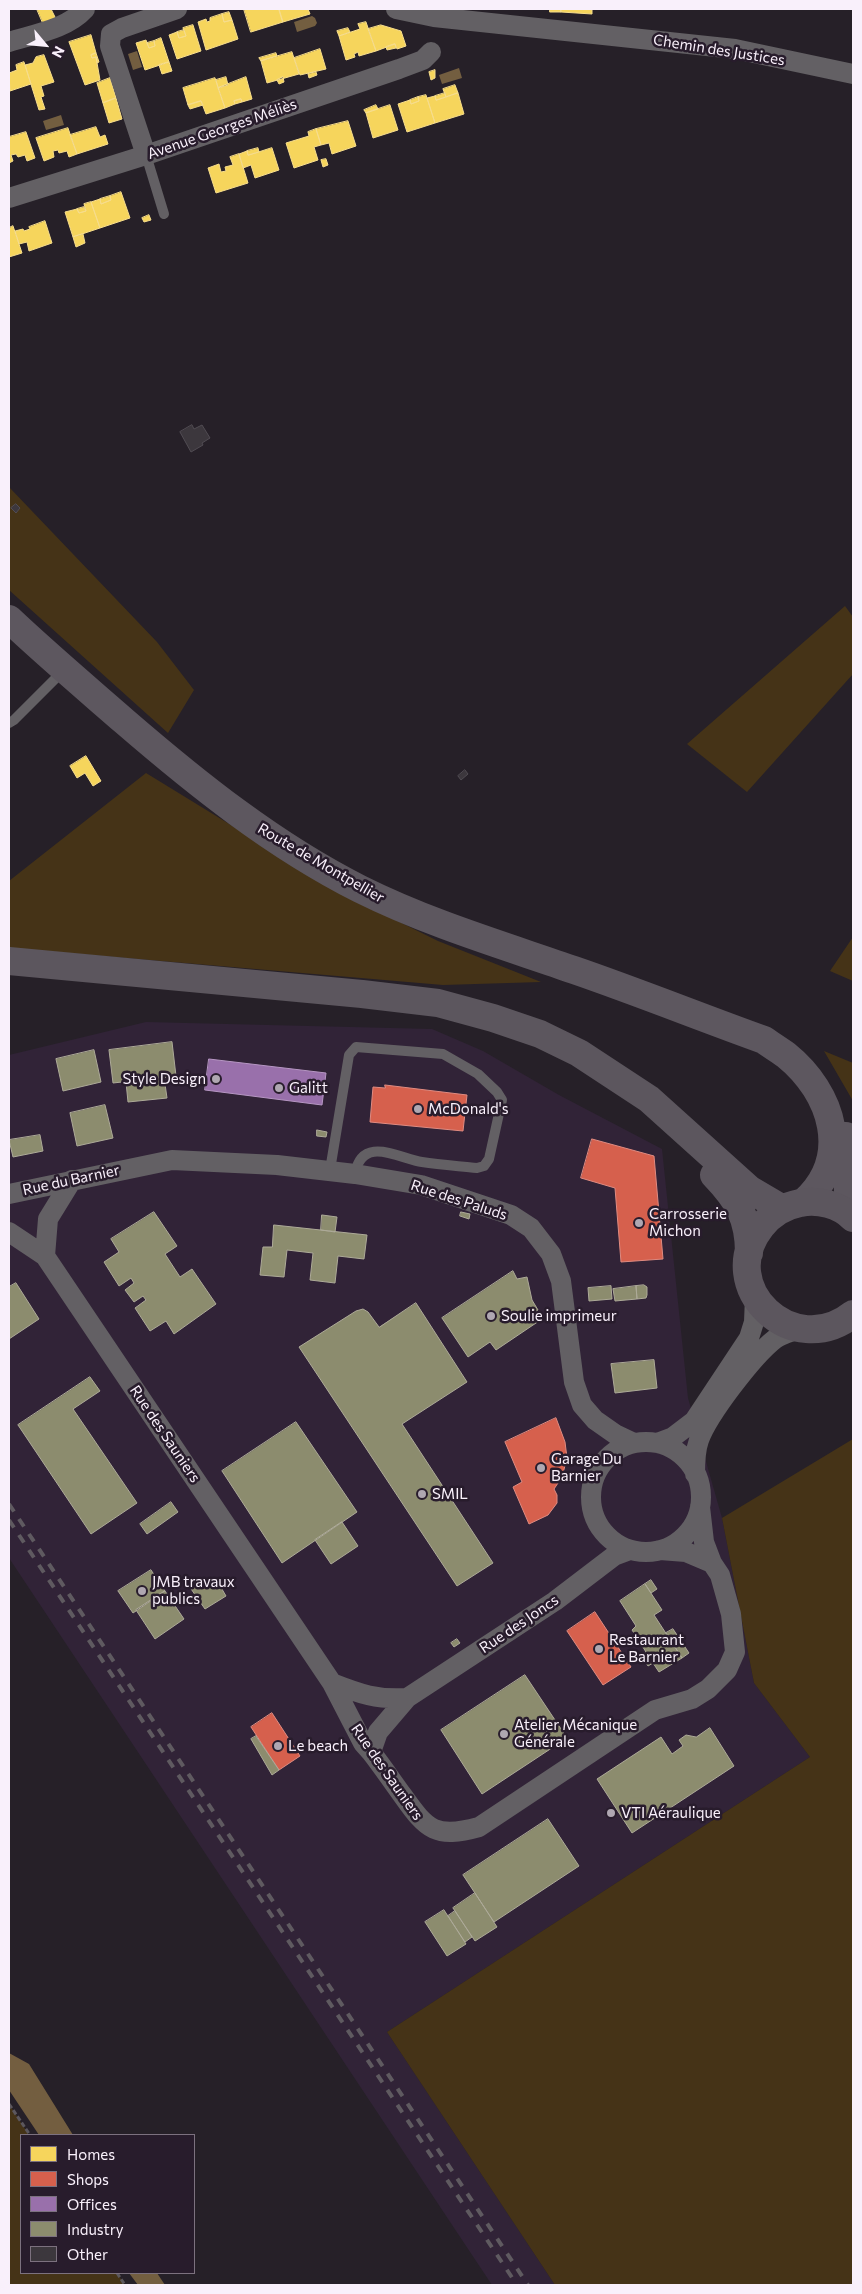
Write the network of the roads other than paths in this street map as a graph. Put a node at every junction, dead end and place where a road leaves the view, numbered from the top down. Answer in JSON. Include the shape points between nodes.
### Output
{"nodes":[{"id":1,"x":85,"y":9,"type":"edge"},
{"id":2,"x":177,"y":9,"type":"edge"},
{"id":3,"x":396,"y":9,"type":"edge"},
{"id":4,"x":452,"y":13,"type":"edge"},
{"id":5,"x":9,"y":42,"type":"edge"},
{"id":6,"x":431,"y":52,"type":"dead end"},
{"id":7,"x":853,"y":74,"type":"edge"},
{"id":8,"x":146,"y":155,"type":"junction"},
{"id":9,"x":9,"y":198,"type":"edge"},
{"id":10,"x":164,"y":214,"type":"dead end"},
{"id":11,"x":9,"y":618,"type":"edge"},
{"id":12,"x":64,"y":669,"type":"junction"},
{"id":13,"x":9,"y":723,"type":"edge"},
{"id":14,"x":9,"y":961,"type":"edge"},
{"id":15,"x":575,"y":970,"type":"junction"},
{"id":16,"x":616,"y":1077,"type":"junction"},
{"id":17,"x":133,"y":1166,"type":"joint"},
{"id":18,"x":330,"y":1170,"type":"junction"},
{"id":19,"x":354,"y":1174,"type":"junction"},
{"id":20,"x":72,"y":1180,"type":"junction"},
{"id":21,"x":9,"y":1194,"type":"edge"},
{"id":22,"x":794,"y":1205,"type":"junction"},
{"id":23,"x":853,"y":1211,"type":"edge"},
{"id":24,"x":853,"y":1218,"type":"edge"},
{"id":25,"x":9,"y":1232,"type":"edge"},
{"id":26,"x":749,"y":1253,"type":"junction"},
{"id":27,"x":45,"y":1256,"type":"junction"},
{"id":28,"x":756,"y":1297,"type":"junction"},
{"id":29,"x":853,"y":1314,"type":"edge"},
{"id":30,"x":799,"y":1329,"type":"junction"},
{"id":31,"x":634,"y":1443,"type":"junction"},
{"id":32,"x":657,"y":1443,"type":"junction"},
{"id":33,"x":696,"y":1474,"type":"junction"},
{"id":34,"x":700,"y":1507,"type":"junction"},
{"id":35,"x":630,"y":1550,"type":"junction"},
{"id":36,"x":660,"y":1550,"type":"junction"},
{"id":37,"x":712,"y":1563,"type":"junction"},
{"id":38,"x":332,"y":1682,"type":"junction"},
{"id":39,"x":407,"y":1698,"type":"junction"},
{"id":40,"x":371,"y":1752,"type":"junction"}],
"edges":[{"from":1,"to":5,"type":"street","via":[[57,27]]},
{"from":2,"to":8,"type":"street","via":[[111,34],[110,46]]},
{"from":3,"to":4,"type":"street","name":"Chemin des Justices"},
{"from":4,"to":7,"type":"street","name":"Chemin des Justices","via":[[735,49]]},
{"from":6,"to":8,"type":"street","name":"Avenue Georges Méliès","via":[[423,60]]},
{"from":8,"to":9,"type":"street","name":"Avenue Georges Méliès"},
{"from":8,"to":10,"type":"lane"},
{"from":11,"to":12,"type":"main road","name":"Route de Montpellier"},
{"from":12,"to":13,"type":"lane"},
{"from":12,"to":15,"type":"main road","name":"Route de Montpellier","via":[[175,764],[266,834],[359,888],[411,912]]},
{"from":14,"to":16,"type":"main road","via":[[438,1003],[540,1034],[580,1053]]},
{"from":15,"to":22,"type":"main road","via":[[764,1040],[787,1056],[818,1092],[828,1110],[834,1152],[817,1190]]},
{"from":15,"to":23,"type":"main road","via":[[741,1016],[771,1028],[796,1044],[817,1064],[839,1103],[844,1122],[848,1192]]},
{"from":16,"to":22,"type":"main road","via":[[649,1099],[749,1189]]},
{"from":16,"to":26,"type":"main road","via":[[726,1188],[745,1221]]},
{"from":17,"to":18,"type":"street","name":"Rue des Paluds","via":[[172,1160]]},
{"from":17,"to":20,"type":"street","name":"Rue du Barnier"},
{"from":18,"to":19,"type":"street","name":"Rue des Paluds"},
{"from":18,"to":19,"type":"lane","via":[[349,1055],[356,1047],[444,1054],[478,1074],[498,1092],[502,1100],[489,1160],[484,1166],[420,1162],[400,1154],[376,1151],[362,1157]]},
{"from":19,"to":31,"type":"street","name":"Rue des Paluds","via":[[421,1185],[511,1215],[531,1228],[551,1254],[561,1282],[574,1382],[582,1405],[614,1434]]},
{"from":20,"to":21,"type":"street","name":"Rue du Barnier"},
{"from":20,"to":27,"type":"street","via":[[48,1219]]},
{"from":22,"to":24,"type":"main road","via":[[828,1204]]},
{"from":22,"to":26,"type":"main road","via":[[773,1215],[757,1232]]},
{"from":25,"to":27,"type":"street","name":"Rue des Sauniers"},
{"from":26,"to":28,"type":"main road","via":[[748,1276]]},
{"from":27,"to":38,"type":"street","name":"Rue des Sauniers"},
{"from":28,"to":30,"type":"main road","via":[[774,1318]]},
{"from":28,"to":32,"type":"street","via":[[749,1338],[694,1421],[673,1437]]},
{"from":29,"to":30,"type":"main road","via":[[829,1327]]},
{"from":30,"to":33,"type":"street","via":[[782,1334],[758,1354],[711,1418],[699,1439]]},
{"from":31,"to":32,"type":"street"},
{"from":31,"to":35,"type":"street","via":[[602,1464],[595,1476],[591,1502],[596,1520],[607,1537]]},
{"from":32,"to":33,"type":"street","via":[[680,1454]]},
{"from":33,"to":34,"type":"street"},
{"from":34,"to":36,"type":"street","via":[[690,1530],[677,1542]]},
{"from":34,"to":37,"type":"street","name":"Rue des Sauniers","via":[[704,1542]]},
{"from":35,"to":36,"type":"street"},
{"from":35,"to":39,"type":"street","name":"Rue des Joncs","via":[[614,1556],[555,1601]]},
{"from":36,"to":37,"type":"street","via":[[686,1552]]},
{"from":37,"to":40,"type":"street","name":"Rue des Sauniers","via":[[726,1595],[734,1639],[732,1662],[720,1679],[692,1699],[655,1710],[479,1827],[447,1833],[425,1825]]},
{"from":38,"to":39,"type":"street","via":[[361,1695],[385,1700]]},
{"from":38,"to":40,"type":"street","name":"Rue des Sauniers","via":[[363,1743]]},
{"from":39,"to":40,"type":"street","name":"Rue des Joncs","via":[[378,1732]]}]}
